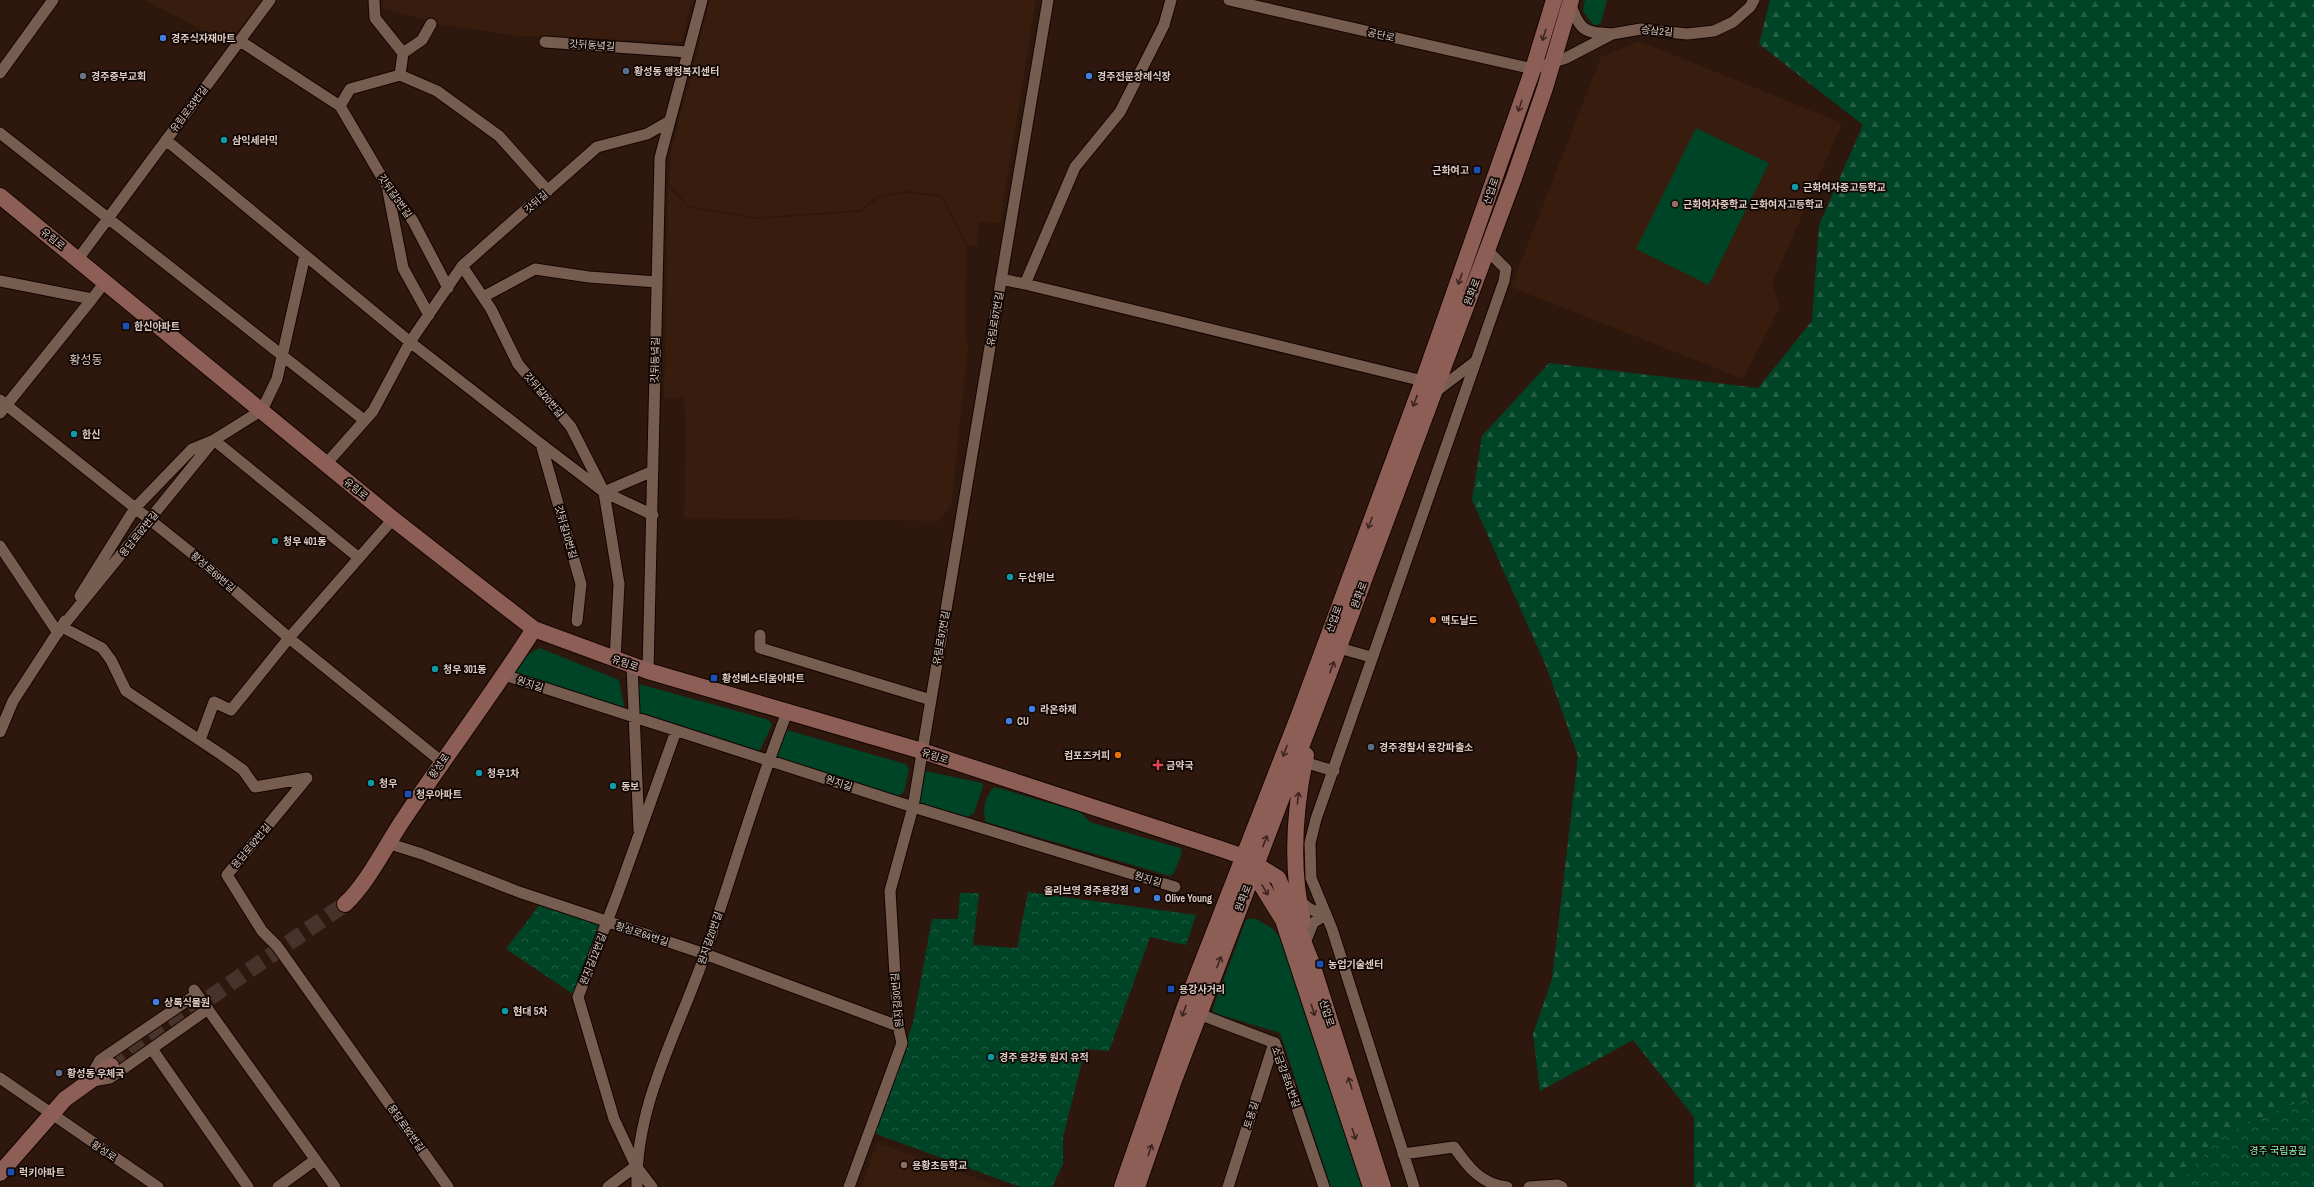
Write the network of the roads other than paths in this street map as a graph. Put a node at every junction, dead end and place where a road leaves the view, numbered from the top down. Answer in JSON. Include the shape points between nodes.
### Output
{"nodes":[{"id":1,"x":53,"y":0,"type":"edge"},
{"id":2,"x":270,"y":0,"type":"edge"},
{"id":3,"x":374,"y":0,"type":"edge"},
{"id":4,"x":702,"y":0,"type":"edge"},
{"id":5,"x":1048,"y":0,"type":"edge"},
{"id":6,"x":1171,"y":0,"type":"edge"},
{"id":7,"x":1229,"y":0,"type":"edge"},
{"id":8,"x":1554,"y":0,"type":"edge"},
{"id":9,"x":1754,"y":0,"type":"edge"},
{"id":10,"x":1242,"y":1,"type":"edge"},
{"id":11,"x":1570,"y":1,"type":"edge"},
{"id":12,"x":431,"y":24,"type":"dead end"},
{"id":13,"x":1612,"y":34,"type":"junction"},
{"id":14,"x":240,"y":41,"type":"junction"},
{"id":15,"x":545,"y":42,"type":"dead end"},
{"id":16,"x":687,"y":52,"type":"junction"},
{"id":17,"x":403,"y":53,"type":"junction"},
{"id":18,"x":1553,"y":63,"type":"junction"},
{"id":19,"x":1533,"y":69,"type":"junction"},
{"id":20,"x":0,"y":73,"type":"edge"},
{"id":21,"x":400,"y":74,"type":"junction"},
{"id":22,"x":340,"y":106,"type":"junction"},
{"id":23,"x":668,"y":122,"type":"junction"},
{"id":24,"x":0,"y":133,"type":"edge"},
{"id":25,"x":166,"y":140,"type":"junction"},
{"id":26,"x":387,"y":186,"type":"junction"},
{"id":27,"x":548,"y":191,"type":"junction"},
{"id":28,"x":0,"y":196,"type":"edge"},
{"id":29,"x":109,"y":217,"type":"junction"},
{"id":30,"x":1487,"y":250,"type":"junction"},
{"id":31,"x":305,"y":255,"type":"junction"},
{"id":32,"x":78,"y":259,"type":"junction"},
{"id":33,"x":462,"y":266,"type":"junction"},
{"id":34,"x":1001,"y":279,"type":"junction"},
{"id":35,"x":0,"y":281,"type":"edge"},
{"id":36,"x":105,"y":282,"type":"junction"},
{"id":37,"x":657,"y":282,"type":"junction"},
{"id":38,"x":1025,"y":284,"type":"junction"},
{"id":39,"x":448,"y":288,"type":"junction"},
{"id":40,"x":483,"y":297,"type":"junction"},
{"id":41,"x":92,"y":300,"type":"junction"},
{"id":42,"x":428,"y":316,"type":"junction"},
{"id":43,"x":410,"y":342,"type":"junction"},
{"id":44,"x":282,"y":357,"type":"junction"},
{"id":45,"x":1476,"y":362,"type":"junction"},
{"id":46,"x":1423,"y":381,"type":"junction"},
{"id":47,"x":1434,"y":393,"type":"junction"},
{"id":48,"x":2,"y":406,"type":"edge"},
{"id":49,"x":262,"y":410,"type":"junction"},
{"id":50,"x":364,"y":420,"type":"junction"},
{"id":51,"x":214,"y":440,"type":"junction"},
{"id":52,"x":541,"y":444,"type":"junction"},
{"id":53,"x":326,"y":464,"type":"junction"},
{"id":54,"x":653,"y":470,"type":"junction"},
{"id":55,"x":604,"y":492,"type":"junction"},
{"id":56,"x":135,"y":508,"type":"junction"},
{"id":57,"x":653,"y":515,"type":"junction"},
{"id":58,"x":393,"y":519,"type":"junction"},
{"id":59,"x":150,"y":520,"type":"junction"},
{"id":60,"x":0,"y":546,"type":"edge"},
{"id":61,"x":359,"y":558,"type":"junction"},
{"id":62,"x":577,"y":621,"type":"dead end"},
{"id":63,"x":534,"y":629,"type":"junction"},
{"id":64,"x":60,"y":630,"type":"junction"},
{"id":65,"x":760,"y":635,"type":"dead end"},
{"id":66,"x":289,"y":638,"type":"junction"},
{"id":67,"x":1339,"y":648,"type":"junction"},
{"id":68,"x":1371,"y":657,"type":"junction"},
{"id":69,"x":615,"y":660,"type":"junction"},
{"id":70,"x":632,"y":666,"type":"junction"},
{"id":71,"x":648,"y":671,"type":"junction"},
{"id":72,"x":504,"y":675,"type":"junction"},
{"id":73,"x":1324,"y":687,"type":"junction"},
{"id":74,"x":931,"y":700,"type":"junction"},
{"id":75,"x":788,"y":710,"type":"junction"},
{"id":76,"x":634,"y":717,"type":"junction"},
{"id":77,"x":676,"y":730,"type":"junction"},
{"id":78,"x":0,"y":732,"type":"edge"},
{"id":79,"x":200,"y":740,"type":"junction"},
{"id":80,"x":922,"y":751,"type":"junction"},
{"id":81,"x":768,"y":760,"type":"junction"},
{"id":82,"x":442,"y":762,"type":"junction"},
{"id":83,"x":1304,"y":762,"type":"junction"},
{"id":84,"x":1334,"y":771,"type":"junction"},
{"id":85,"x":913,"y":807,"type":"junction"},
{"id":86,"x":639,"y":837,"type":"junction"},
{"id":87,"x":387,"y":843,"type":"junction"},
{"id":88,"x":1251,"y":864,"type":"junction"},
{"id":89,"x":1175,"y":887,"type":"dead end"},
{"id":90,"x":1298,"y":895,"type":"junction"},
{"id":91,"x":345,"y":904,"type":"tunnel mouth"},
{"id":92,"x":1326,"y":914,"type":"junction"},
{"id":93,"x":608,"y":923,"type":"junction"},
{"id":94,"x":1307,"y":938,"type":"junction"},
{"id":95,"x":705,"y":954,"type":"junction"},
{"id":96,"x":1311,"y":961,"type":"junction"},
{"id":97,"x":208,"y":1009,"type":"junction"},
{"id":98,"x":1199,"y":1014,"type":"junction"},
{"id":99,"x":898,"y":1026,"type":"junction"},
{"id":100,"x":1274,"y":1043,"type":"junction"},
{"id":101,"x":152,"y":1049,"type":"junction"},
{"id":102,"x":111,"y":1066,"type":"tunnel mouth"},
{"id":103,"x":0,"y":1078,"type":"edge"},
{"id":104,"x":88,"y":1082,"type":"junction"},
{"id":105,"x":50,"y":1114,"type":"junction"},
{"id":106,"x":1403,"y":1154,"type":"junction"},
{"id":107,"x":316,"y":1160,"type":"junction"},
{"id":108,"x":636,"y":1166,"type":"junction"},
{"id":109,"x":0,"y":1173,"type":"edge"},
{"id":110,"x":158,"y":1187,"type":"edge"},
{"id":111,"x":248,"y":1187,"type":"edge"},
{"id":112,"x":278,"y":1187,"type":"edge"},
{"id":113,"x":335,"y":1187,"type":"edge"},
{"id":114,"x":448,"y":1187,"type":"edge"},
{"id":115,"x":608,"y":1187,"type":"edge"},
{"id":116,"x":637,"y":1187,"type":"edge"},
{"id":117,"x":652,"y":1187,"type":"edge"},
{"id":118,"x":850,"y":1187,"type":"edge"},
{"id":119,"x":1122,"y":1187,"type":"edge"},
{"id":120,"x":1137,"y":1187,"type":"edge"},
{"id":121,"x":1228,"y":1187,"type":"edge"},
{"id":122,"x":1324,"y":1187,"type":"edge"},
{"id":123,"x":1371,"y":1187,"type":"edge"},
{"id":124,"x":1384,"y":1187,"type":"edge"},
{"id":125,"x":1414,"y":1187,"type":"edge"},
{"id":126,"x":1507,"y":1187,"type":"edge"},
{"id":127,"x":1529,"y":1187,"type":"edge"},
{"id":128,"x":1562,"y":1187,"type":"edge"}],
"edges":[{"from":1,"to":20,"type":"street"},
{"from":2,"to":14,"type":"street","name":"유림로33번길"},
{"from":3,"to":17,"type":"street","via":[[375,18]]},
{"from":4,"to":16,"type":"street","name":"갓뒤동녘길"},
{"from":5,"to":34,"type":"street"},
{"from":6,"to":38,"type":"street","via":[[1164,25],[1120,112],[1074,166]]},
{"from":7,"to":10,"type":"street","name":"공단로"},
{"from":8,"to":19,"type":"street","name":"산업로","one_way":true},
{"from":9,"to":13,"type":"street","name":"승삼2길","via":[[1733,22],[1714,31],[1687,34],[1641,29]]},
{"from":10,"to":19,"type":"street","name":"공단로"},
{"from":11,"to":13,"type":"street","via":[[1578,22],[1588,32]]},
{"from":11,"to":18,"type":"street","name":"원화로"},
{"from":12,"to":17,"type":"street","via":[[422,40]]},
{"from":13,"to":18,"type":"street","name":"승삼2길"},
{"from":14,"to":22,"type":"street","name":"갓뒤길3번길"},
{"from":14,"to":25,"type":"street","name":"유림로33번길"},
{"from":15,"to":16,"type":"street","name":"갓뒤동녘길"},
{"from":16,"to":23,"type":"street","name":"갓뒤동녘길"},
{"from":17,"to":21,"type":"street"},
{"from":18,"to":19,"type":"street","name":"승삼2길"},
{"from":18,"to":30,"type":"street","name":"원화로"},
{"from":19,"to":46,"type":"street","name":"산업로","one_way":true},
{"from":21,"to":22,"type":"street","via":[[350,89]]},
{"from":21,"to":27,"type":"street","via":[[437,91],[499,136]]},
{"from":22,"to":26,"type":"street","name":"갓뒤길3번길"},
{"from":23,"to":27,"type":"street","name":"갓뒤길","via":[[647,134],[597,148]]},
{"from":23,"to":37,"type":"street","name":"갓뒤동녘길","via":[[660,158]]},
{"from":24,"to":29,"type":"street"},
{"from":25,"to":29,"type":"street","name":"유림로33번길"},
{"from":25,"to":31,"type":"street"},
{"from":26,"to":39,"type":"street","name":"갓뒤길3번길","via":[[413,221]]},
{"from":26,"to":42,"type":"street","via":[[403,268]]},
{"from":27,"to":33,"type":"street","name":"갓뒤길"},
{"from":28,"to":32,"type":"street","name":"유림로"},
{"from":29,"to":32,"type":"street","name":"유림로33번길"},
{"from":29,"to":44,"type":"street"},
{"from":30,"to":45,"type":"street","via":[[1506,269]]},
{"from":30,"to":47,"type":"street","name":"원화로"},
{"from":31,"to":43,"type":"street"},
{"from":31,"to":44,"type":"street"},
{"from":32,"to":36,"type":"street","name":"유림로"},
{"from":33,"to":39,"type":"street","name":"갓뒤길"},
{"from":33,"to":40,"type":"street","name":"갓뒤길20번길"},
{"from":34,"to":38,"type":"street","name":"유림로97번길"},
{"from":34,"to":74,"type":"street","name":"유림로97번길"},
{"from":35,"to":41,"type":"street"},
{"from":36,"to":41,"type":"street"},
{"from":36,"to":49,"type":"street","name":"유림로"},
{"from":37,"to":40,"type":"street","via":[[589,277],[535,269]]},
{"from":37,"to":54,"type":"street","name":"갓뒤동녘길"},
{"from":38,"to":46,"type":"street","name":"유림로97번길"},
{"from":39,"to":42,"type":"street","name":"갓뒤길"},
{"from":40,"to":55,"type":"street","name":"갓뒤길20번길","via":[[518,364],[571,427]]},
{"from":41,"to":48,"type":"street"},
{"from":42,"to":43,"type":"street","name":"갓뒤길"},
{"from":43,"to":50,"type":"street","name":"갓뒤길","via":[[373,411]]},
{"from":43,"to":52,"type":"street"},
{"from":44,"to":49,"type":"street","via":[[278,378]]},
{"from":44,"to":50,"type":"street"},
{"from":45,"to":47,"type":"street"},
{"from":45,"to":68,"type":"street"},
{"from":46,"to":88,"type":"street","name":"산업로","one_way":true},
{"from":47,"to":67,"type":"street","name":"원화로"},
{"from":48,"to":56,"type":"street","name":"황성로69번길"},
{"from":49,"to":51,"type":"street","name":"용담로92번길"},
{"from":49,"to":53,"type":"street","name":"유림로"},
{"from":50,"to":53,"type":"street","name":"갓뒤길"},
{"from":51,"to":56,"type":"street","name":"용담로92번길","via":[[192,449]]},
{"from":51,"to":59,"type":"street","name":"용담로92번길"},
{"from":51,"to":61,"type":"street"},
{"from":52,"to":55,"type":"street"},
{"from":52,"to":62,"type":"street","name":"갓뒤길10번길","via":[[581,584]]},
{"from":53,"to":58,"type":"street","name":"유림로"},
{"from":54,"to":55,"type":"street"},
{"from":54,"to":57,"type":"street","name":"갓뒤동녘길"},
{"from":55,"to":57,"type":"street"},
{"from":55,"to":69,"type":"street","name":"갓뒤길20번길","via":[[619,584]]},
{"from":56,"to":59,"type":"street","name":"황성로69번길"},
{"from":56,"to":64,"type":"street"},
{"from":57,"to":71,"type":"street","name":"갓뒤동녘길"},
{"from":58,"to":61,"type":"street"},
{"from":58,"to":63,"type":"street","name":"유림로"},
{"from":59,"to":64,"type":"street","name":"용담로92번길"},
{"from":59,"to":66,"type":"street","name":"황성로69번길"},
{"from":60,"to":64,"type":"street","name":"용담로92번길"},
{"from":61,"to":66,"type":"street"},
{"from":63,"to":69,"type":"street","name":"유림로"},
{"from":63,"to":72,"type":"street","name":"황성로"},
{"from":64,"to":78,"type":"street","name":"용담로92번길","via":[[13,701]]},
{"from":64,"to":79,"type":"street","name":"용담로92번길","via":[[102,648],[111,660],[126,691]]},
{"from":65,"to":74,"type":"street","via":[[760,648]]},
{"from":66,"to":79,"type":"street","via":[[231,710],[214,702]]},
{"from":66,"to":82,"type":"street","name":"황성로69번길"},
{"from":67,"to":68,"type":"street"},
{"from":73,"to":67,"type":"street","name":"원화로","one_way":true},
{"from":68,"to":84,"type":"street"},
{"from":69,"to":70,"type":"street","name":"유림로"},
{"from":70,"to":71,"type":"street","name":"유림로"},
{"from":70,"to":76,"type":"street"},
{"from":71,"to":75,"type":"street","name":"유림로"},
{"from":72,"to":76,"type":"street","name":"원지길"},
{"from":72,"to":82,"type":"street","name":"황성로"},
{"from":73,"to":83,"type":"street"},
{"from":88,"to":73,"type":"street","name":"원화로","one_way":true},
{"from":74,"to":80,"type":"street","name":"유림로97번길"},
{"from":75,"to":80,"type":"street","name":"유림로"},
{"from":75,"to":81,"type":"street","name":"원지길20번길"},
{"from":76,"to":77,"type":"street","name":"원지길"},
{"from":76,"to":86,"type":"street"},
{"from":77,"to":81,"type":"street","name":"원지길"},
{"from":77,"to":86,"type":"street","name":"원지길12번길"},
{"from":79,"to":114,"type":"street","name":"용담로92번길","via":[[243,770],[255,787],[307,778],[227,875],[262,931],[277,946]]},
{"from":80,"to":85,"type":"street","name":"원지길30번길"},
{"from":80,"to":88,"type":"street","name":"유림로"},
{"from":81,"to":85,"type":"street","name":"원지길"},
{"from":81,"to":95,"type":"street","name":"원지길20번길"},
{"from":82,"to":87,"type":"street","name":"황성로"},
{"from":83,"to":84,"type":"street"},
{"from":90,"to":83,"type":"street","one_way":true,"via":[[1295,827]]},
{"from":84,"to":92,"type":"street","via":[[1310,843],[1311,878]]},
{"from":85,"to":89,"type":"street","name":"원지길"},
{"from":85,"to":99,"type":"street","name":"원지길30번길","via":[[890,892]]},
{"from":86,"to":93,"type":"street","name":"원지길12번길"},
{"from":87,"to":91,"type":"street","name":"황성로","via":[[356,895]]},
{"from":87,"to":93,"type":"street","name":"황성로64번길"},
{"from":88,"to":96,"type":"street","name":"산업로","via":[[1278,878]]},
{"from":98,"to":88,"type":"street","name":"원화로","one_way":true},
{"from":88,"to":119,"type":"street","name":"원화로","one_way":true,"via":[[1184,1009]]},
{"from":88,"to":123,"type":"street","name":"산업로","one_way":true,"via":[[1283,920]]},
{"from":90,"to":92,"type":"street","via":[[1303,904],[1311,910]]},
{"from":90,"to":94,"type":"street"},
{"from":92,"to":94,"type":"street","via":[[1313,923]]},
{"from":92,"to":106,"type":"street"},
{"from":93,"to":95,"type":"street","name":"황성로64번길"},
{"from":93,"to":108,"type":"street","name":"원지길12번길","via":[[578,997],[614,1119]]},
{"from":94,"to":96,"type":"street"},
{"from":95,"to":99,"type":"street","name":"황성로64번길"},
{"from":95,"to":108,"type":"street","name":"원지길20번길","via":[[649,1099]]},
{"from":124,"to":96,"type":"street","name":"산업로","one_way":true},
{"from":97,"to":101,"type":"street"},
{"from":97,"to":104,"type":"street","via":[[196,992],[100,1060]]},
{"from":97,"to":107,"type":"street"},
{"from":98,"to":100,"type":"street","name":"소금강로61번길"},
{"from":120,"to":98,"type":"street","name":"원화로","one_way":true},
{"from":99,"to":118,"type":"street","name":"원지길30번길","via":[[902,1043]]},
{"from":100,"to":121,"type":"street","name":"토용길"},
{"from":100,"to":122,"type":"street","name":"소금강로61번길"},
{"from":101,"to":104,"type":"street","via":[[110,1078]]},
{"from":101,"to":111,"type":"street"},
{"from":102,"to":104,"type":"street"},
{"from":103,"to":105,"type":"street","name":"황성로"},
{"from":104,"to":105,"type":"street"},
{"from":105,"to":109,"type":"street"},
{"from":105,"to":110,"type":"street","name":"황성로"},
{"from":106,"to":125,"type":"street"},
{"from":106,"to":126,"type":"street","via":[[1454,1147],[1472,1172],[1494,1186]]},
{"from":107,"to":112,"type":"street"},
{"from":107,"to":113,"type":"street"},
{"from":108,"to":115,"type":"street"},
{"from":108,"to":116,"type":"street","name":"원지길12번길"},
{"from":108,"to":117,"type":"street","name":"원지길12번길"},
{"from":127,"to":128,"type":"street"}]}
